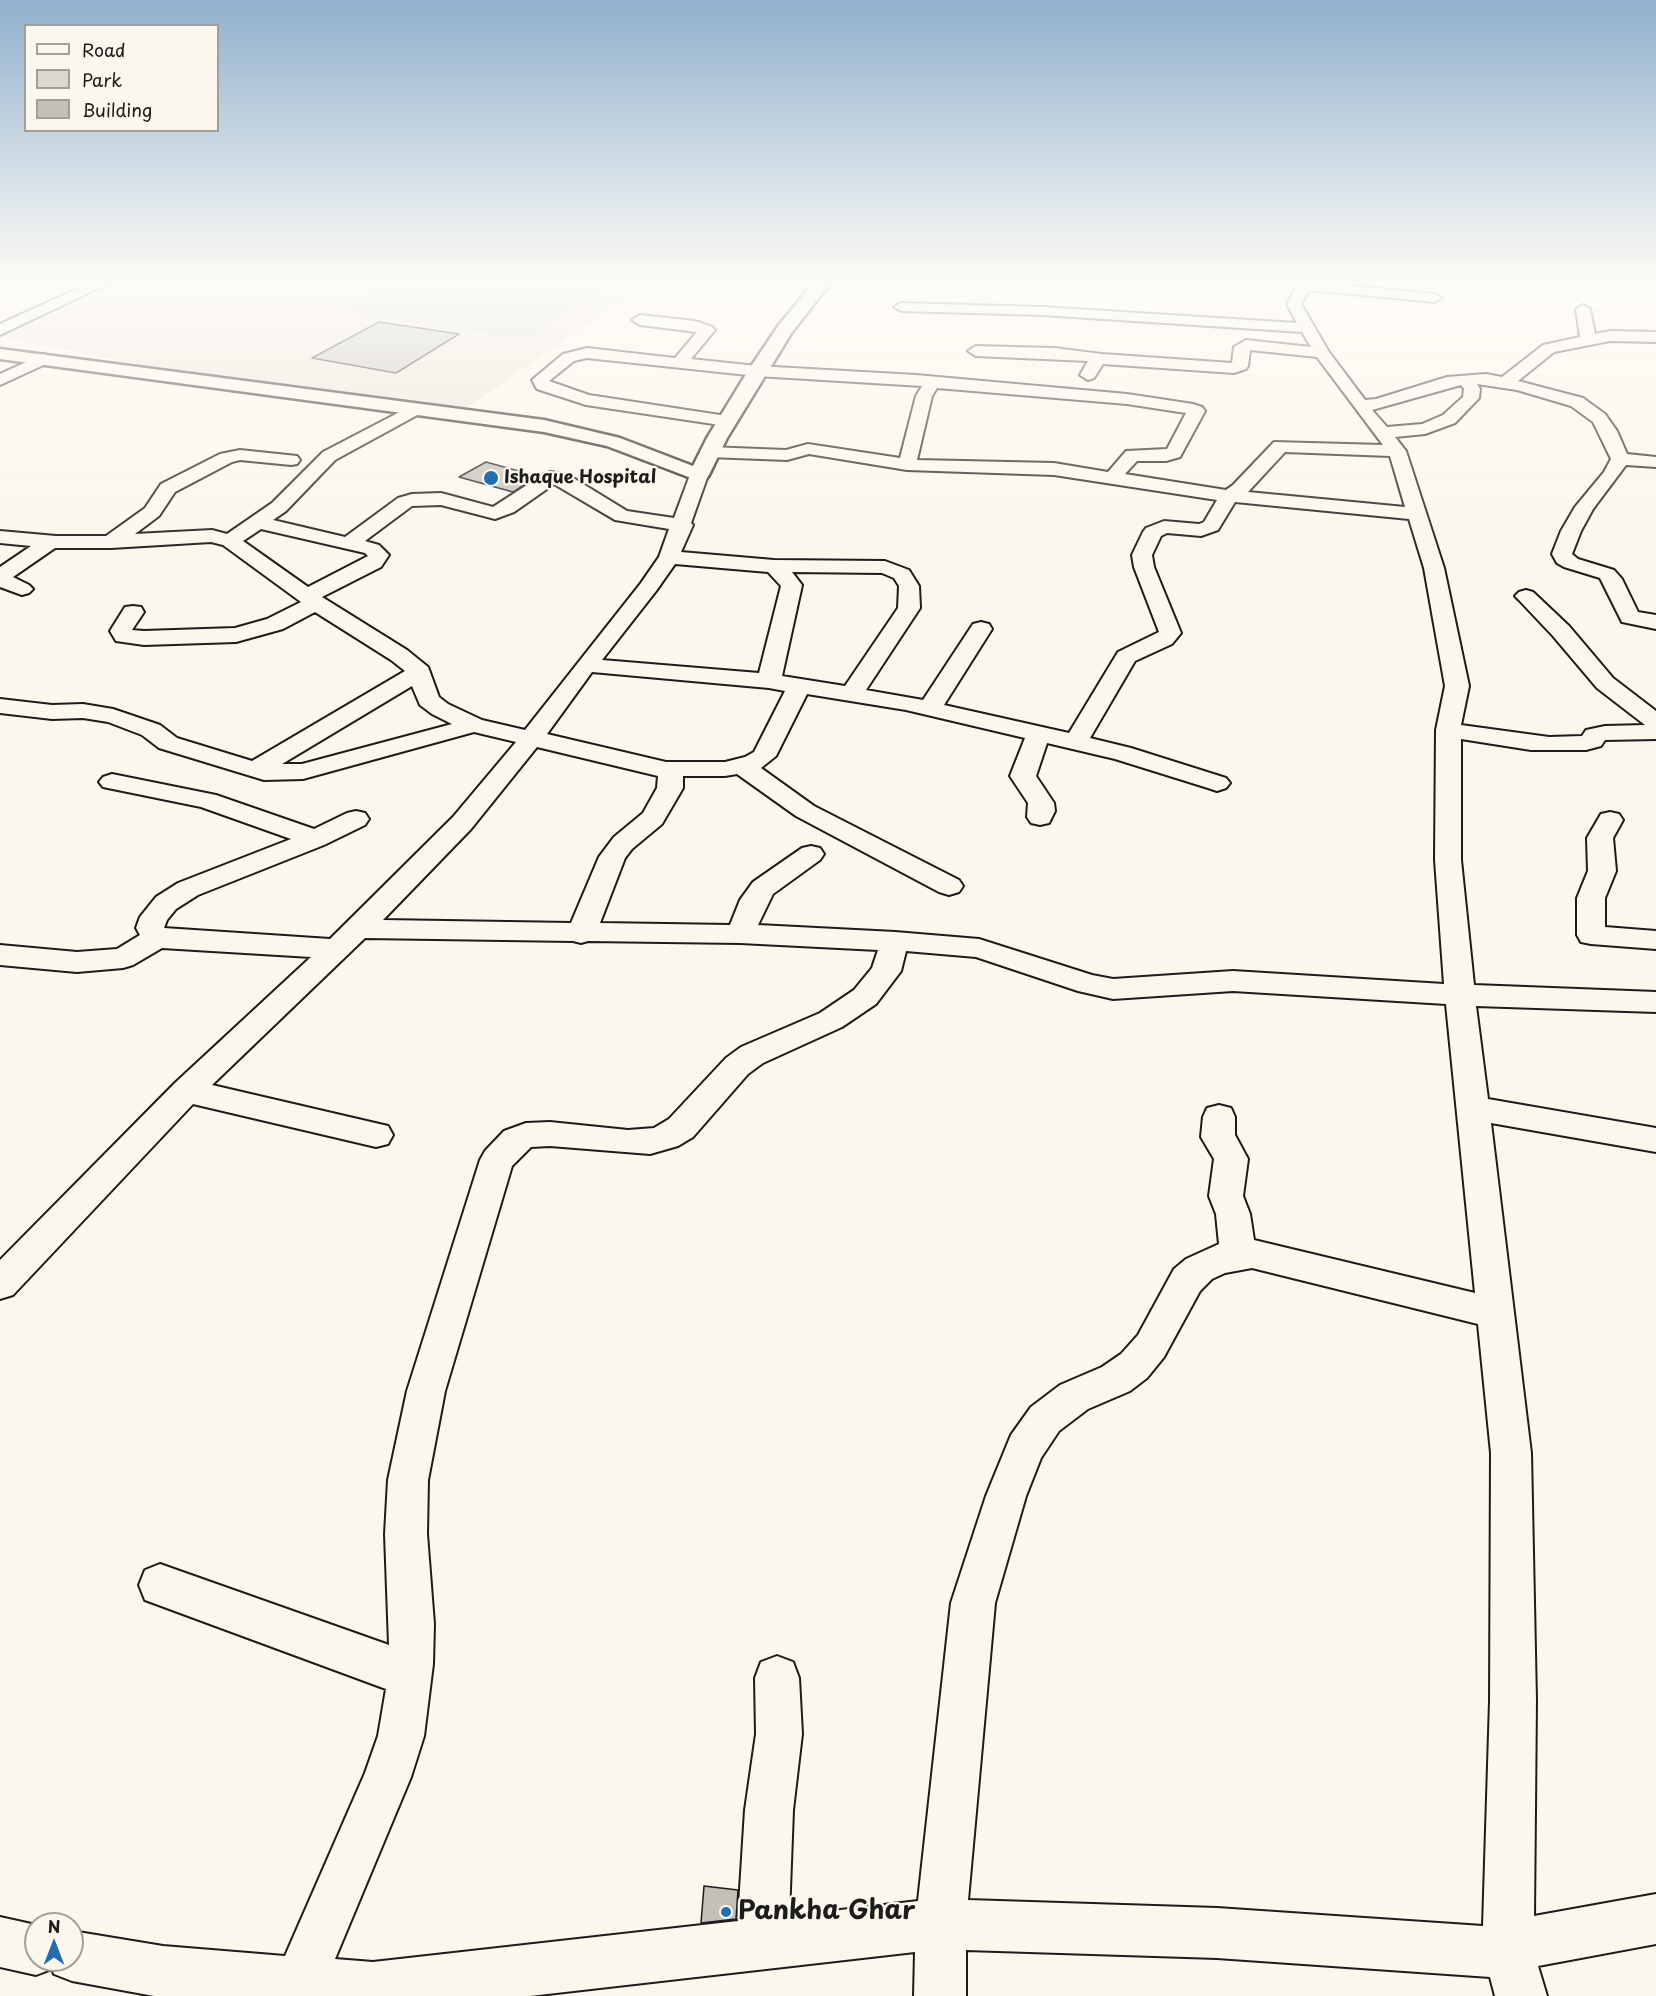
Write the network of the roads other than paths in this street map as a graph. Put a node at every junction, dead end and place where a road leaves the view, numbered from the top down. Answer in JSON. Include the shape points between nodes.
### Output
{"nodes":[{"id":1,"x":156,"y":374,"type":"edge"},
{"id":2,"x":547,"y":374,"type":"edge"},
{"id":3,"x":755,"y":374,"type":"edge"},
{"id":4,"x":826,"y":374,"type":"edge"},
{"id":5,"x":1089,"y":374,"type":"edge"},
{"id":6,"x":1338,"y":374,"type":"edge"},
{"id":7,"x":1516,"y":374,"type":"edge"},
{"id":8,"x":1466,"y":379,"type":"junction"},
{"id":9,"x":938,"y":383,"type":"junction"},
{"id":10,"x":1505,"y":383,"type":"junction"},
{"id":11,"x":1076,"y":395,"type":"junction"},
{"id":12,"x":1360,"y":406,"type":"junction"},
{"id":13,"x":415,"y":409,"type":"junction"},
{"id":14,"x":728,"y":421,"type":"junction"},
{"id":15,"x":1390,"y":442,"type":"junction"},
{"id":16,"x":1620,"y":459,"type":"junction"},
{"id":17,"x":291,"y":460,"type":"dead end"},
{"id":18,"x":1656,"y":462,"type":"edge"},
{"id":19,"x":704,"y":463,"type":"junction"},
{"id":20,"x":907,"y":465,"type":"junction"},
{"id":21,"x":1113,"y":477,"type":"junction"},
{"id":22,"x":1229,"y":496,"type":"junction"},
{"id":23,"x":1418,"y":514,"type":"junction"},
{"id":24,"x":258,"y":522,"type":"junction"},
{"id":25,"x":683,"y":525,"type":"junction"},
{"id":26,"x":0,"y":537,"type":"edge"},
{"id":27,"x":230,"y":541,"type":"junction"},
{"id":28,"x":50,"y":542,"type":"junction"},
{"id":29,"x":111,"y":542,"type":"junction"},
{"id":30,"x":348,"y":544,"type":"junction"},
{"id":31,"x":669,"y":557,"type":"junction"},
{"id":32,"x":774,"y":566,"type":"junction"},
{"id":33,"x":22,"y":589,"type":"dead end"},
{"id":34,"x":1526,"y":596,"type":"dead end"},
{"id":35,"x":311,"y":600,"type":"junction"},
{"id":36,"x":134,"y":612,"type":"dead end"},
{"id":37,"x":1656,"y":622,"type":"edge"},
{"id":38,"x":981,"y":630,"type":"dead end"},
{"id":39,"x":586,"y":665,"type":"junction"},
{"id":40,"x":420,"y":672,"type":"junction"},
{"id":41,"x":769,"y":681,"type":"junction"},
{"id":42,"x":799,"y":686,"type":"junction"},
{"id":43,"x":851,"y":694,"type":"junction"},
{"id":44,"x":0,"y":706,"type":"edge"},
{"id":45,"x":930,"y":709,"type":"junction"},
{"id":46,"x":1656,"y":722,"type":"edge"},
{"id":47,"x":474,"y":725,"type":"junction"},
{"id":48,"x":1448,"y":730,"type":"junction"},
{"id":49,"x":1656,"y":732,"type":"edge"},
{"id":50,"x":1039,"y":733,"type":"junction"},
{"id":51,"x":530,"y":740,"type":"junction"},
{"id":52,"x":1076,"y":742,"type":"junction"},
{"id":53,"x":743,"y":767,"type":"junction"},
{"id":54,"x":666,"y":769,"type":"junction"},
{"id":55,"x":254,"y":770,"type":"junction"},
{"id":56,"x":112,"y":782,"type":"dead end"},
{"id":57,"x":1217,"y":783,"type":"dead end"},
{"id":58,"x":1040,"y":817,"type":"dead end"},
{"id":59,"x":356,"y":819,"type":"dead end"},
{"id":60,"x":1610,"y":820,"type":"dead end"},
{"id":61,"x":315,"y":839,"type":"junction"},
{"id":62,"x":811,"y":854,"type":"dead end"},
{"id":63,"x":949,"y":886,"type":"dead end"},
{"id":64,"x":358,"y":929,"type":"junction"},
{"id":65,"x":580,"y":934,"type":"junction"},
{"id":66,"x":740,"y":934,"type":"junction"},
{"id":67,"x":157,"y":938,"type":"junction"},
{"id":68,"x":1656,"y":940,"type":"edge"},
{"id":69,"x":895,"y":941,"type":"junction"},
{"id":70,"x":334,"y":949,"type":"junction"},
{"id":71,"x":0,"y":955,"type":"edge"},
{"id":72,"x":1460,"y":995,"type":"junction"},
{"id":73,"x":1656,"y":1002,"type":"edge"},
{"id":74,"x":186,"y":1091,"type":"junction"},
{"id":75,"x":1473,"y":1108,"type":"junction"},
{"id":76,"x":1219,"y":1117,"type":"dead end"},
{"id":77,"x":376,"y":1135,"type":"dead end"},
{"id":78,"x":1656,"y":1140,"type":"edge"},
{"id":79,"x":1238,"y":1255,"type":"junction"},
{"id":80,"x":0,"y":1284,"type":"edge"},
{"id":81,"x":1495,"y":1313,"type":"junction"},
{"id":82,"x":160,"y":1585,"type":"dead end"},
{"id":83,"x":410,"y":1675,"type":"junction"},
{"id":84,"x":777,"y":1678,"type":"dead end"},
{"id":85,"x":1656,"y":1918,"type":"edge"},
{"id":86,"x":941,"y":1924,"type":"junction"},
{"id":87,"x":0,"y":1942,"type":"edge"},
{"id":88,"x":762,"y":1944,"type":"junction"},
{"id":89,"x":24,"y":1947,"type":"edge"},
{"id":90,"x":84,"y":1958,"type":"edge"},
{"id":91,"x":1513,"y":1965,"type":"edge"},
{"id":92,"x":276,"y":1986,"type":"edge"},
{"id":93,"x":940,"y":1996,"type":"edge"}],
"edges":[{"from":1,"to":13,"type":"highway"},
{"from":2,"to":14,"type":"street","via":[[540,382],[586,400]]},
{"from":3,"to":14,"type":"highway"},
{"from":4,"to":9,"type":"street"},
{"from":5,"to":11,"type":"street"},
{"from":6,"to":12,"type":"street"},
{"from":7,"to":10,"type":"street"},
{"from":8,"to":10,"type":"street"},
{"from":8,"to":12,"type":"street"},
{"from":8,"to":15,"type":"street","via":[[1472,389],[1470,398],[1449,419]]},
{"from":9,"to":11,"type":"street"},
{"from":9,"to":20,"type":"street","via":[[931,385],[924,396]]},
{"from":10,"to":16,"type":"street","via":[[1577,402],[1599,418]]},
{"from":11,"to":21,"type":"street","via":[[1196,411],[1174,453],[1132,455]]},
{"from":12,"to":15,"type":"street"},
{"from":13,"to":19,"type":"highway","via":[[581,433],[641,452]]},
{"from":13,"to":24,"type":"street","via":[[329,456],[300,488]]},
{"from":14,"to":19,"type":"highway"},
{"from":15,"to":22,"type":"street","via":[[1280,446]]},
{"from":15,"to":23,"type":"street"},
{"from":16,"to":18,"type":"street"},
{"from":16,"to":37,"type":"street","via":[[1585,507],[1562,554],[1571,563],[1607,574],[1630,616]]},
{"from":17,"to":29,"type":"street","via":[[240,455],[226,458],[168,488],[152,512]]},
{"from":19,"to":20,"type":"street","via":[[787,455],[808,449]]},
{"from":19,"to":25,"type":"street"},
{"from":20,"to":21,"type":"street","via":[[1019,467]]},
{"from":21,"to":22,"type":"street"},
{"from":22,"to":23,"type":"street"},
{"from":22,"to":52,"type":"street","via":[[1211,526],[1201,530],[1164,527],[1153,532],[1142,555],[1144,567],[1170,633],[1126,657]]},
{"from":23,"to":48,"type":"street","via":[[1434,568],[1456,686]]},
{"from":24,"to":27,"type":"street"},
{"from":24,"to":30,"type":"street"},
{"from":25,"to":30,"type":"street","via":[[622,516],[563,480],[551,478],[495,513],[441,499],[405,502]]},
{"from":25,"to":31,"type":"street"},
{"from":26,"to":28,"type":"street"},
{"from":27,"to":29,"type":"street","via":[[212,536]]},
{"from":27,"to":35,"type":"street"},
{"from":28,"to":29,"type":"street"},
{"from":28,"to":33,"type":"street","via":[[2,575],[3,582]]},
{"from":30,"to":35,"type":"street","via":[[376,551],[378,558]]},
{"from":31,"to":32,"type":"street"},
{"from":31,"to":39,"type":"street"},
{"from":32,"to":41,"type":"street","via":[[792,585]]},
{"from":32,"to":43,"type":"street","via":[[885,567],[902,574],[909,586],[909,608]]},
{"from":34,"to":46,"type":"street","via":[[1605,683]]},
{"from":35,"to":36,"type":"street","via":[[275,624],[225,635],[124,636],[121,631]]},
{"from":35,"to":40,"type":"street"},
{"from":38,"to":45,"type":"street"},
{"from":39,"to":41,"type":"street"},
{"from":39,"to":51,"type":"street"},
{"from":40,"to":47,"type":"street","via":[[428,700]]},
{"from":40,"to":55,"type":"street"},
{"from":41,"to":42,"type":"street"},
{"from":42,"to":43,"type":"street"},
{"from":42,"to":53,"type":"street","via":[[764,756]]},
{"from":43,"to":45,"type":"street"},
{"from":44,"to":55,"type":"street","via":[[113,716],[151,730],[168,743]]},
{"from":45,"to":50,"type":"street"},
{"from":47,"to":51,"type":"street"},
{"from":47,"to":55,"type":"street","via":[[303,771]]},
{"from":48,"to":49,"type":"street","via":[[1549,744],[1586,743],[1605,733]]},
{"from":48,"to":72,"type":"street","via":[[1448,860]]},
{"from":50,"to":52,"type":"street"},
{"from":50,"to":58,"type":"street","via":[[1023,776],[1041,803]]},
{"from":51,"to":54,"type":"street"},
{"from":51,"to":64,"type":"street","via":[[462,823]]},
{"from":52,"to":57,"type":"street"},
{"from":53,"to":54,"type":"street"},
{"from":53,"to":63,"type":"street","via":[[805,811]]},
{"from":54,"to":65,"type":"street","via":[[671,776],[670,788],[653,818],[612,856]]},
{"from":56,"to":61,"type":"street","via":[[207,800]]},
{"from":59,"to":61,"type":"street"},
{"from":60,"to":68,"type":"street","via":[[1600,838],[1602,871],[1591,898],[1591,935]]},
{"from":61,"to":67,"type":"street","via":[[176,896],[154,917],[150,928]]},
{"from":62,"to":66,"type":"street","via":[[763,888]]},
{"from":64,"to":65,"type":"street"},
{"from":64,"to":70,"type":"street"},
{"from":65,"to":66,"type":"street"},
{"from":66,"to":69,"type":"street"},
{"from":67,"to":70,"type":"street"},
{"from":67,"to":71,"type":"street","via":[[123,958],[77,962]]},
{"from":69,"to":72,"type":"street","via":[[979,948],[1113,989],[1233,981]]},
{"from":69,"to":83,"type":"street","via":[[886,971],[865,997],[831,1020],[736,1066],[681,1128],[666,1137],[628,1142],[526,1135],[496,1161],[426,1391],[408,1480]]},
{"from":70,"to":74,"type":"street"},
{"from":72,"to":73,"type":"street"},
{"from":72,"to":75,"type":"street"},
{"from":74,"to":77,"type":"street"},
{"from":74,"to":80,"type":"street"},
{"from":75,"to":78,"type":"street"},
{"from":75,"to":81,"type":"street"},
{"from":76,"to":79,"type":"street","via":[[1218,1137],[1231,1159],[1226,1196],[1233,1214]]},
{"from":79,"to":81,"type":"street","via":[[1271,1257]]},
{"from":79,"to":86,"type":"street","via":[[1199,1269],[1187,1280],[1151,1346],[1134,1366],[1116,1379],[1074,1397],[1045,1419],[1025,1448],[991,1538],[973,1603]]},
{"from":81,"to":91,"type":"street","via":[[1511,1453]]},
{"from":82,"to":83,"type":"street"},
{"from":83,"to":92,"type":"street","via":[[401,1737],[387,1777]]},
{"from":84,"to":88,"type":"street","via":[[779,1734]]},
{"from":85,"to":91,"type":"street"},
{"from":86,"to":88,"type":"street"},
{"from":86,"to":91,"type":"street","via":[[1217,1933]]},
{"from":86,"to":93,"type":"street"},
{"from":87,"to":89,"type":"street"},
{"from":88,"to":92,"type":"street","via":[[374,1988]]},
{"from":90,"to":92,"type":"street"}]}
